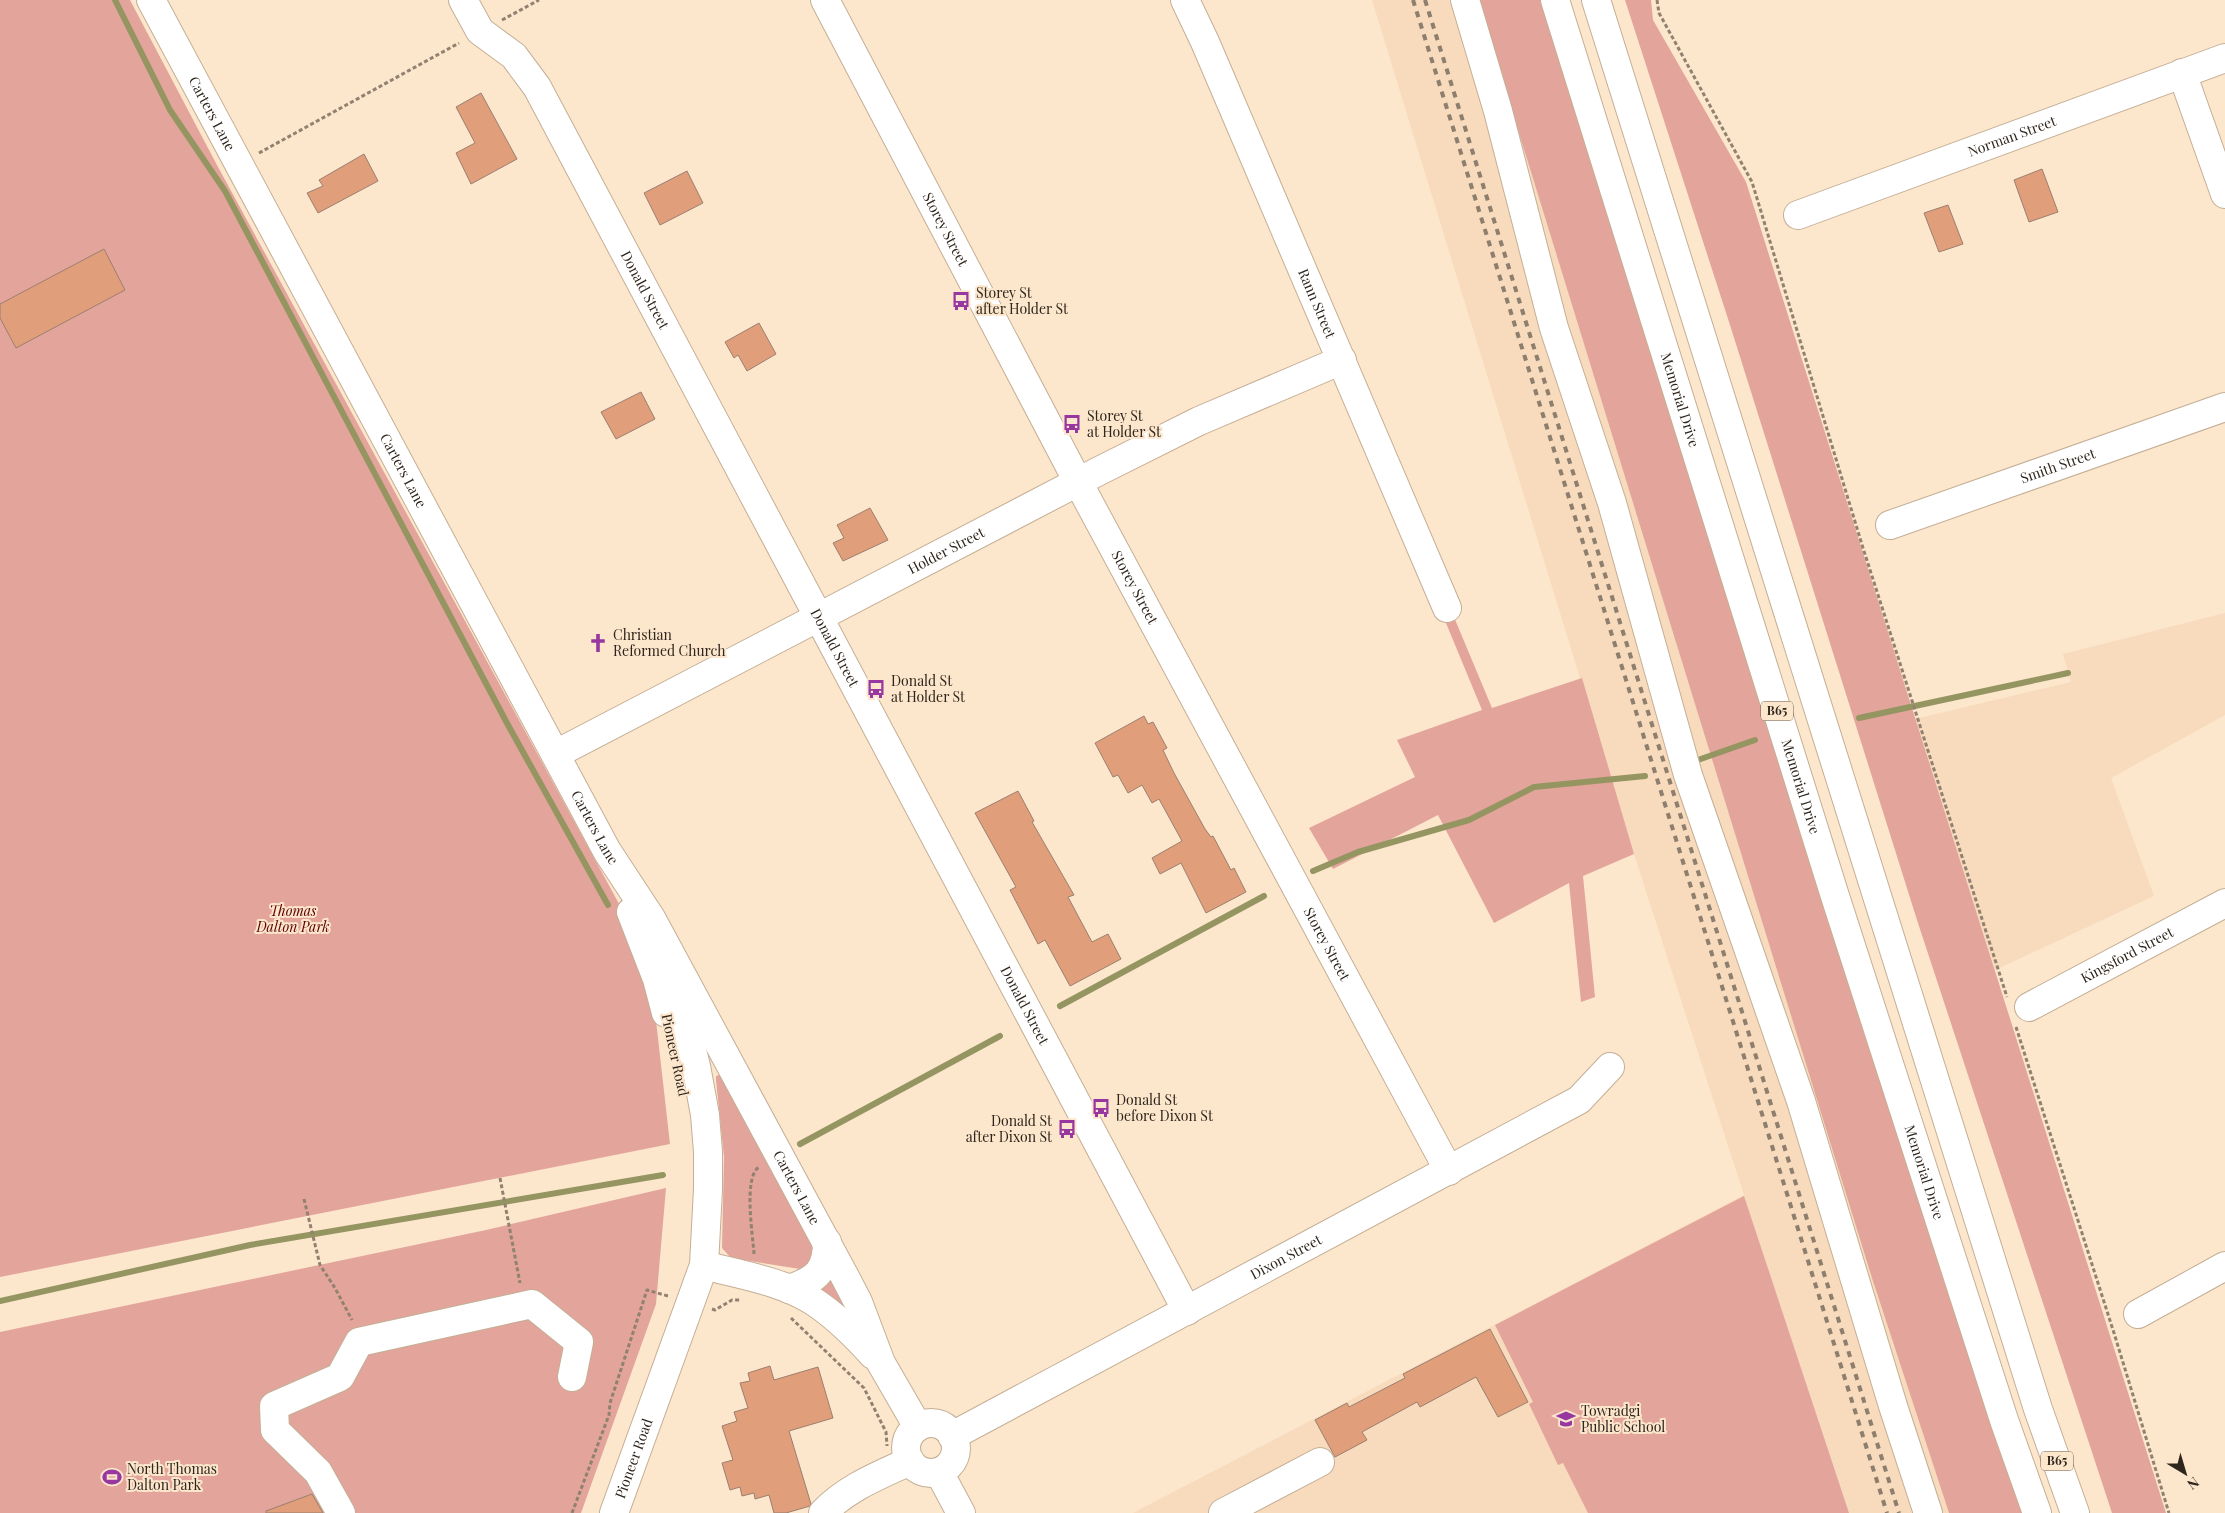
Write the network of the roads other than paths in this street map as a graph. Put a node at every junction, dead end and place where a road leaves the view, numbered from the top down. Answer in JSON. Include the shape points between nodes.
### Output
{"nodes":[{"id":1,"x":151,"y":0,"type":"edge"},
{"id":2,"x":463,"y":0,"type":"edge"},
{"id":3,"x":825,"y":0,"type":"edge"},
{"id":4,"x":1185,"y":0,"type":"edge"},
{"id":5,"x":1465,"y":0,"type":"edge"},
{"id":6,"x":1556,"y":0,"type":"edge"},
{"id":7,"x":1596,"y":0,"type":"edge"},
{"id":8,"x":2225,"y":58,"type":"edge"},
{"id":9,"x":2182,"y":73,"type":"junction"},
{"id":10,"x":2225,"y":194,"type":"edge"},
{"id":11,"x":1798,"y":215,"type":"dead end"},
{"id":12,"x":1342,"y":360,"type":"junction"},
{"id":13,"x":2225,"y":407,"type":"edge"},
{"id":14,"x":1078,"y":482,"type":"junction"},
{"id":15,"x":1890,"y":525,"type":"dead end"},
{"id":16,"x":1447,"y":608,"type":"dead end"},
{"id":17,"x":817,"y":618,"type":"junction"},
{"id":18,"x":556,"y":754,"type":"junction"},
{"id":19,"x":606,"y":851,"type":"junction"},
{"id":20,"x":2225,"y":903,"type":"edge"},
{"id":21,"x":662,"y":937,"type":"junction"},
{"id":22,"x":2017,"y":1010,"type":"road end"},
{"id":23,"x":684,"y":1016,"type":"joint"},
{"id":24,"x":1610,"y":1066,"type":"dead end"},
{"id":25,"x":1449,"y":1171,"type":"junction"},
{"id":26,"x":827,"y":1242,"type":"junction"},
{"id":27,"x":704,"y":1265,"type":"junction"},
{"id":28,"x":2225,"y":1266,"type":"edge"},
{"id":29,"x":789,"y":1289,"type":"junction"},
{"id":30,"x":1187,"y":1311,"type":"junction"},
{"id":31,"x":2138,"y":1314,"type":"dead end"},
{"id":32,"x":881,"y":1363,"type":"junction"},
{"id":33,"x":572,"y":1377,"type":"dead end"},
{"id":34,"x":918,"y":1427,"type":"junction"},
{"id":35,"x":952,"y":1436,"type":"junction"},
{"id":36,"x":910,"y":1461,"type":"junction"},
{"id":37,"x":1320,"y":1462,"type":"dead end"},
{"id":38,"x":939,"y":1472,"type":"junction"},
{"id":39,"x":341,"y":1513,"type":"edge"},
{"id":40,"x":614,"y":1513,"type":"edge"},
{"id":41,"x":823,"y":1513,"type":"edge"},
{"id":42,"x":961,"y":1513,"type":"edge"},
{"id":43,"x":1223,"y":1513,"type":"edge"},
{"id":44,"x":1928,"y":1513,"type":"edge"},
{"id":45,"x":2037,"y":1513,"type":"edge"},
{"id":46,"x":2075,"y":1513,"type":"edge"}],
"edges":[{"from":1,"to":18,"type":"main road","name":"Carters Lane"},
{"from":2,"to":17,"type":"main road","name":"Donald Street","via":[[480,31],[514,56],[537,88]]},
{"from":3,"to":14,"type":"main road","name":"Storey Street"},
{"from":4,"to":12,"type":"main road","name":"Rann Street"},
{"from":5,"to":44,"type":"main road","via":[[1498,111],[1554,328],[1612,503],[1688,775],[1801,1101]]},
{"from":6,"to":45,"type":"main road","name":"Memorial Drive","number":"B65","via":[[1834,894]]},
{"from":7,"to":46,"type":"main road","number":"B65","via":[[2035,1400]]},
{"from":8,"to":9,"type":"main road","name":"Norman Street"},
{"from":9,"to":10,"type":"main road"},
{"from":9,"to":11,"type":"main road","name":"Norman Street"},
{"from":12,"to":14,"type":"main road","name":"Holder Street","via":[[1199,421]]},
{"from":12,"to":16,"type":"main road","name":"Rann Street"},
{"from":13,"to":15,"type":"main road","name":"Smith Street"},
{"from":14,"to":17,"type":"main road","name":"Holder Street"},
{"from":14,"to":25,"type":"main road","name":"Storey Street"},
{"from":17,"to":18,"type":"main road","name":"Holder Street"},
{"from":17,"to":30,"type":"main road","name":"Donald Street"},
{"from":18,"to":19,"type":"main road","name":"Carters Lane"},
{"from":19,"to":21,"type":"main road","name":"Carters Lane"},
{"from":19,"to":27,"type":"main road","name":"Pioneer Road","via":[[657,979],[670,1028],[688,1122],[692,1171],[689,1234]]},
{"from":20,"to":22,"type":"main road","name":"Kingsford Street"},
{"from":21,"to":23,"type":"main road","name":"Carters Lane"},
{"from":21,"to":26,"type":"main road","name":"Carters Lane"},
{"from":23,"to":27,"type":"main road","name":"Pioneer Road","via":[[702,1095],[708,1152]]},
{"from":24,"to":25,"type":"main road","name":"Dixon Street","via":[[1579,1100]]},
{"from":25,"to":30,"type":"main road","name":"Dixon Street"},
{"from":26,"to":29,"type":"main road","via":[[827,1258],[819,1272]]},
{"from":26,"to":32,"type":"main road","name":"Carters Lane","via":[[858,1302]]},
{"from":27,"to":29,"type":"main road","name":"Carters Lane","via":[[753,1291]]},
{"from":27,"to":40,"type":"main road","name":"Pioneer Road"},
{"from":28,"to":31,"type":"main road"},
{"from":29,"to":32,"type":"main road","name":"Carters Lane","via":[[812,1300],[836,1318]]},
{"from":30,"to":35,"type":"main road","name":"Dixon Street"},
{"from":32,"to":34,"type":"main road","name":"Carters Lane"},
{"from":33,"to":39,"type":"main road","via":[[579,1342],[532,1304],[359,1342],[340,1377],[274,1406],[275,1430],[318,1472]]},
{"from":34,"to":35,"type":"main road","via":[[933,1423],[941,1425]]},
{"from":34,"to":36,"type":"main road","via":[[906,1446]]},
{"from":35,"to":38,"type":"main road","via":[[956,1449],[954,1457]]},
{"from":36,"to":38,"type":"main road","via":[[922,1472]]},
{"from":36,"to":41,"type":"main road","via":[[854,1489]]},
{"from":37,"to":43,"type":"main road"},
{"from":38,"to":42,"type":"main road"}]}
